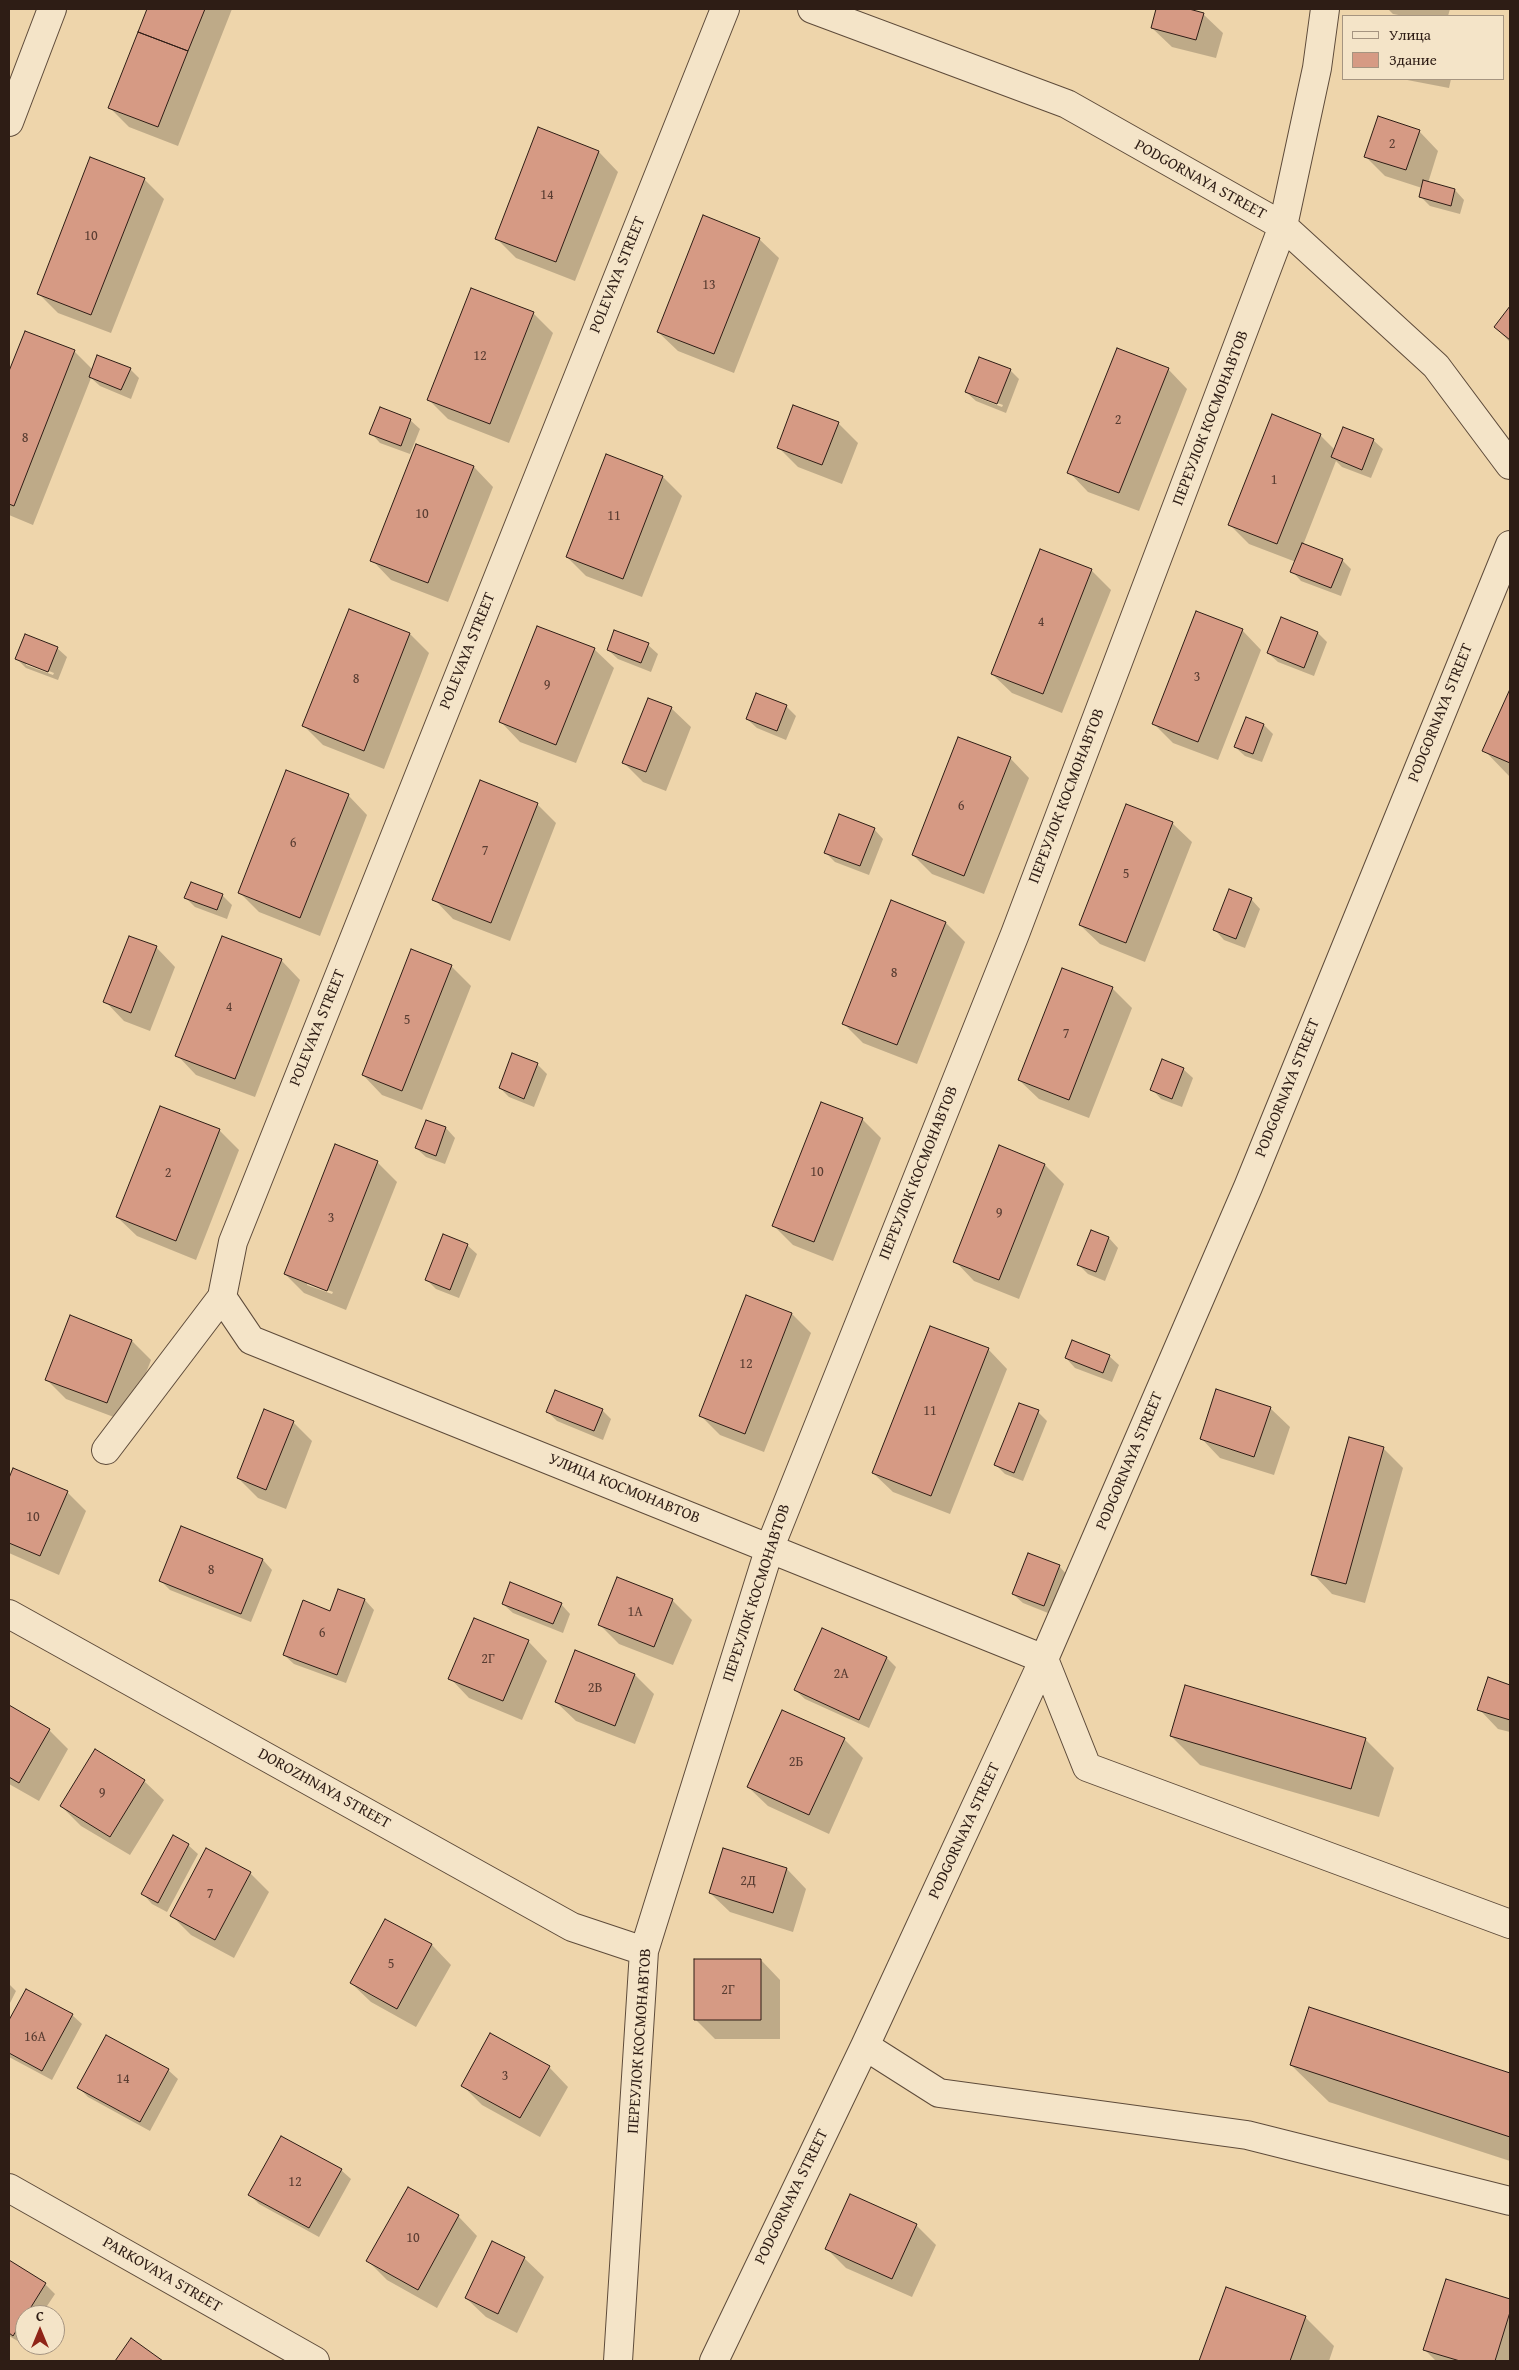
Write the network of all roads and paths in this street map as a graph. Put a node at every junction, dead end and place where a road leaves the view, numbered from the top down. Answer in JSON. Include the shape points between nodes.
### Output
{"nodes":[{"id":1,"x":52,"y":9,"type":"edge"},
{"id":2,"x":725,"y":9,"type":"edge"},
{"id":3,"x":812,"y":9,"type":"edge"},
{"id":4,"x":1325,"y":9,"type":"edge"},
{"id":5,"x":9,"y":122,"type":"edge"},
{"id":6,"x":1283,"y":226,"type":"junction"},
{"id":7,"x":1510,"y":465,"type":"edge"},
{"id":8,"x":1510,"y":545,"type":"edge"},
{"id":9,"x":222,"y":1297,"type":"junction"},
{"id":10,"x":106,"y":1450,"type":"dead end"},
{"id":11,"x":770,"y":1547,"type":"junction"},
{"id":12,"x":9,"y":1614,"type":"edge"},
{"id":13,"x":1044,"y":1660,"type":"junction"},
{"id":14,"x":1510,"y":1924,"type":"edge"},
{"id":15,"x":644,"y":1951,"type":"junction"},
{"id":16,"x":865,"y":2046,"type":"junction"},
{"id":17,"x":9,"y":2188,"type":"edge"},
{"id":18,"x":1510,"y":2202,"type":"edge"},
{"id":19,"x":315,"y":2361,"type":"edge"},
{"id":20,"x":618,"y":2361,"type":"edge"},
{"id":21,"x":714,"y":2361,"type":"edge"}],
"edges":[{"from":1,"to":5,"type":"street"},
{"from":2,"to":9,"type":"street","name":"POLEVAYA STREET","via":[[233,1242]]},
{"from":3,"to":6,"type":"street","name":"PODGORNAYA STREET","via":[[1067,104]]},
{"from":4,"to":6,"type":"street","name":"ПЕРЕУЛОК КОСМОНАВТОВ"},
{"from":6,"to":7,"type":"street","name":"PODGORNAYA STREET","via":[[1436,366]]},
{"from":6,"to":11,"type":"street","name":"ПЕРЕУЛОК КОСМОНАВТОВ","via":[[1015,934]]},
{"from":8,"to":13,"type":"street","name":"PODGORNAYA STREET","via":[[1248,1187]]},
{"from":9,"to":10,"type":"street"},
{"from":9,"to":11,"type":"street","name":"УЛИЦА КОСМОНАВТОВ","via":[[251,1340]]},
{"from":11,"to":13,"type":"street","name":"УЛИЦА КОСМОНАВТОВ"},
{"from":11,"to":15,"type":"street","name":"ПЕРЕУЛОК КОСМОНАВТОВ"},
{"from":12,"to":15,"type":"street","name":"DOROZHNAYA STREET","via":[[572,1927]]},
{"from":13,"to":14,"type":"street","via":[[1087,1767]]},
{"from":13,"to":16,"type":"street","name":"PODGORNAYA STREET"},
{"from":15,"to":20,"type":"street","name":"ПЕРЕУЛОК КОСМОНАВТОВ"},
{"from":16,"to":18,"type":"street","via":[[940,2093],[1247,2135]]},
{"from":16,"to":21,"type":"street","name":"PODGORNAYA STREET"},
{"from":17,"to":19,"type":"street","name":"PARKOVAYA STREET"}]}
